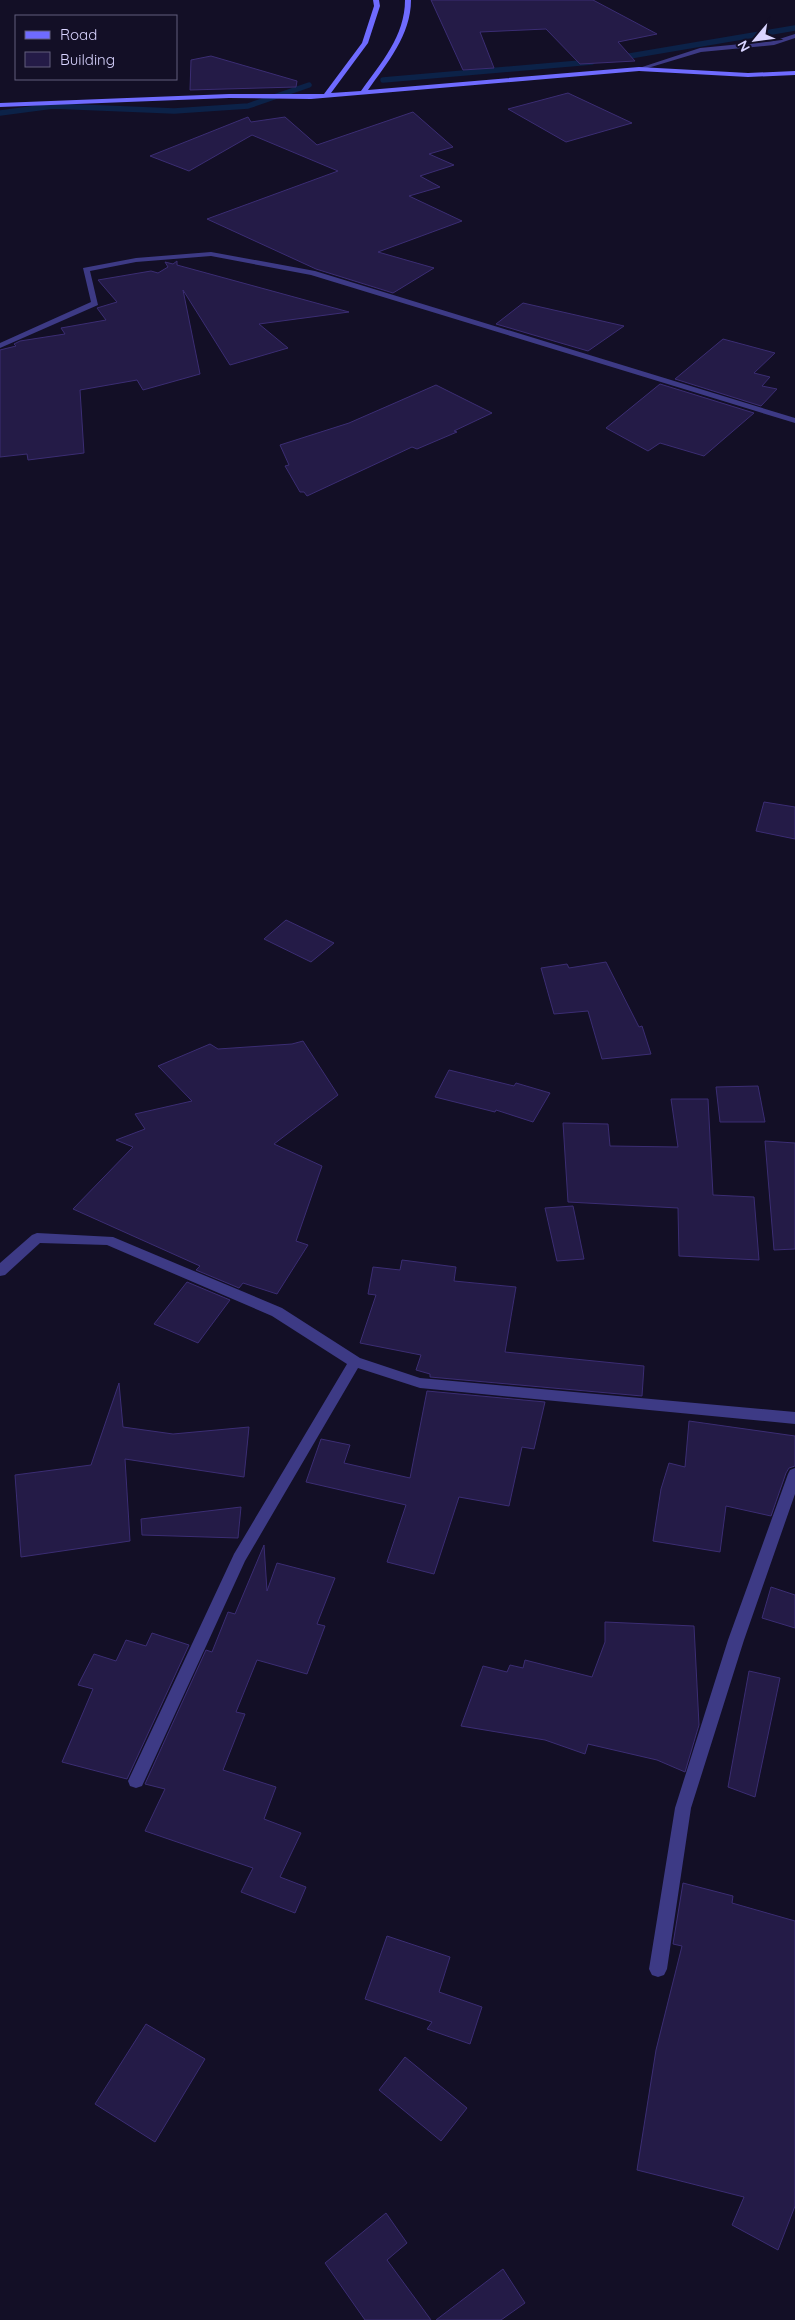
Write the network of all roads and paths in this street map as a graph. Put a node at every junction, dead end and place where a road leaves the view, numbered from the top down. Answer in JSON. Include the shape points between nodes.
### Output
{"nodes":[{"id":1,"x":376,"y":0,"type":"edge"},
{"id":2,"x":408,"y":0,"type":"edge"},
{"id":3,"x":795,"y":36,"type":"edge"},
{"id":4,"x":639,"y":69,"type":"junction"},
{"id":5,"x":795,"y":73,"type":"edge"},
{"id":6,"x":362,"y":94,"type":"junction"},
{"id":7,"x":326,"y":96,"type":"junction"},
{"id":8,"x":0,"y":105,"type":"edge"},
{"id":9,"x":0,"y":346,"type":"edge"},
{"id":10,"x":795,"y":421,"type":"edge"},
{"id":11,"x":0,"y":1271,"type":"edge"},
{"id":12,"x":355,"y":1362,"type":"junction"},
{"id":13,"x":795,"y":1418,"type":"edge"},
{"id":14,"x":795,"y":1474,"type":"edge"},
{"id":15,"x":136,"y":1781,"type":"dead end"},
{"id":16,"x":658,"y":1969,"type":"dead end"}],
"edges":[{"from":1,"to":7,"type":"street","via":[[365,43]]},
{"from":2,"to":6,"type":"street","via":[[397,46]]},
{"from":3,"to":4,"type":"street","via":[[774,43],[700,50]]},
{"from":4,"to":5,"type":"street","via":[[748,75]]},
{"from":4,"to":6,"type":"street"},
{"from":6,"to":7,"type":"street"},
{"from":7,"to":8,"type":"street","via":[[289,98],[264,95]]},
{"from":9,"to":10,"type":"street","via":[[95,303],[86,270],[136,260],[211,254],[312,273]]},
{"from":11,"to":12,"type":"street","via":[[37,1238],[108,1240],[277,1312]]},
{"from":12,"to":13,"type":"street","via":[[420,1383]]},
{"from":12,"to":15,"type":"street","via":[[239,1558]]},
{"from":14,"to":16,"type":"street","via":[[736,1640],[683,1808]]}]}
